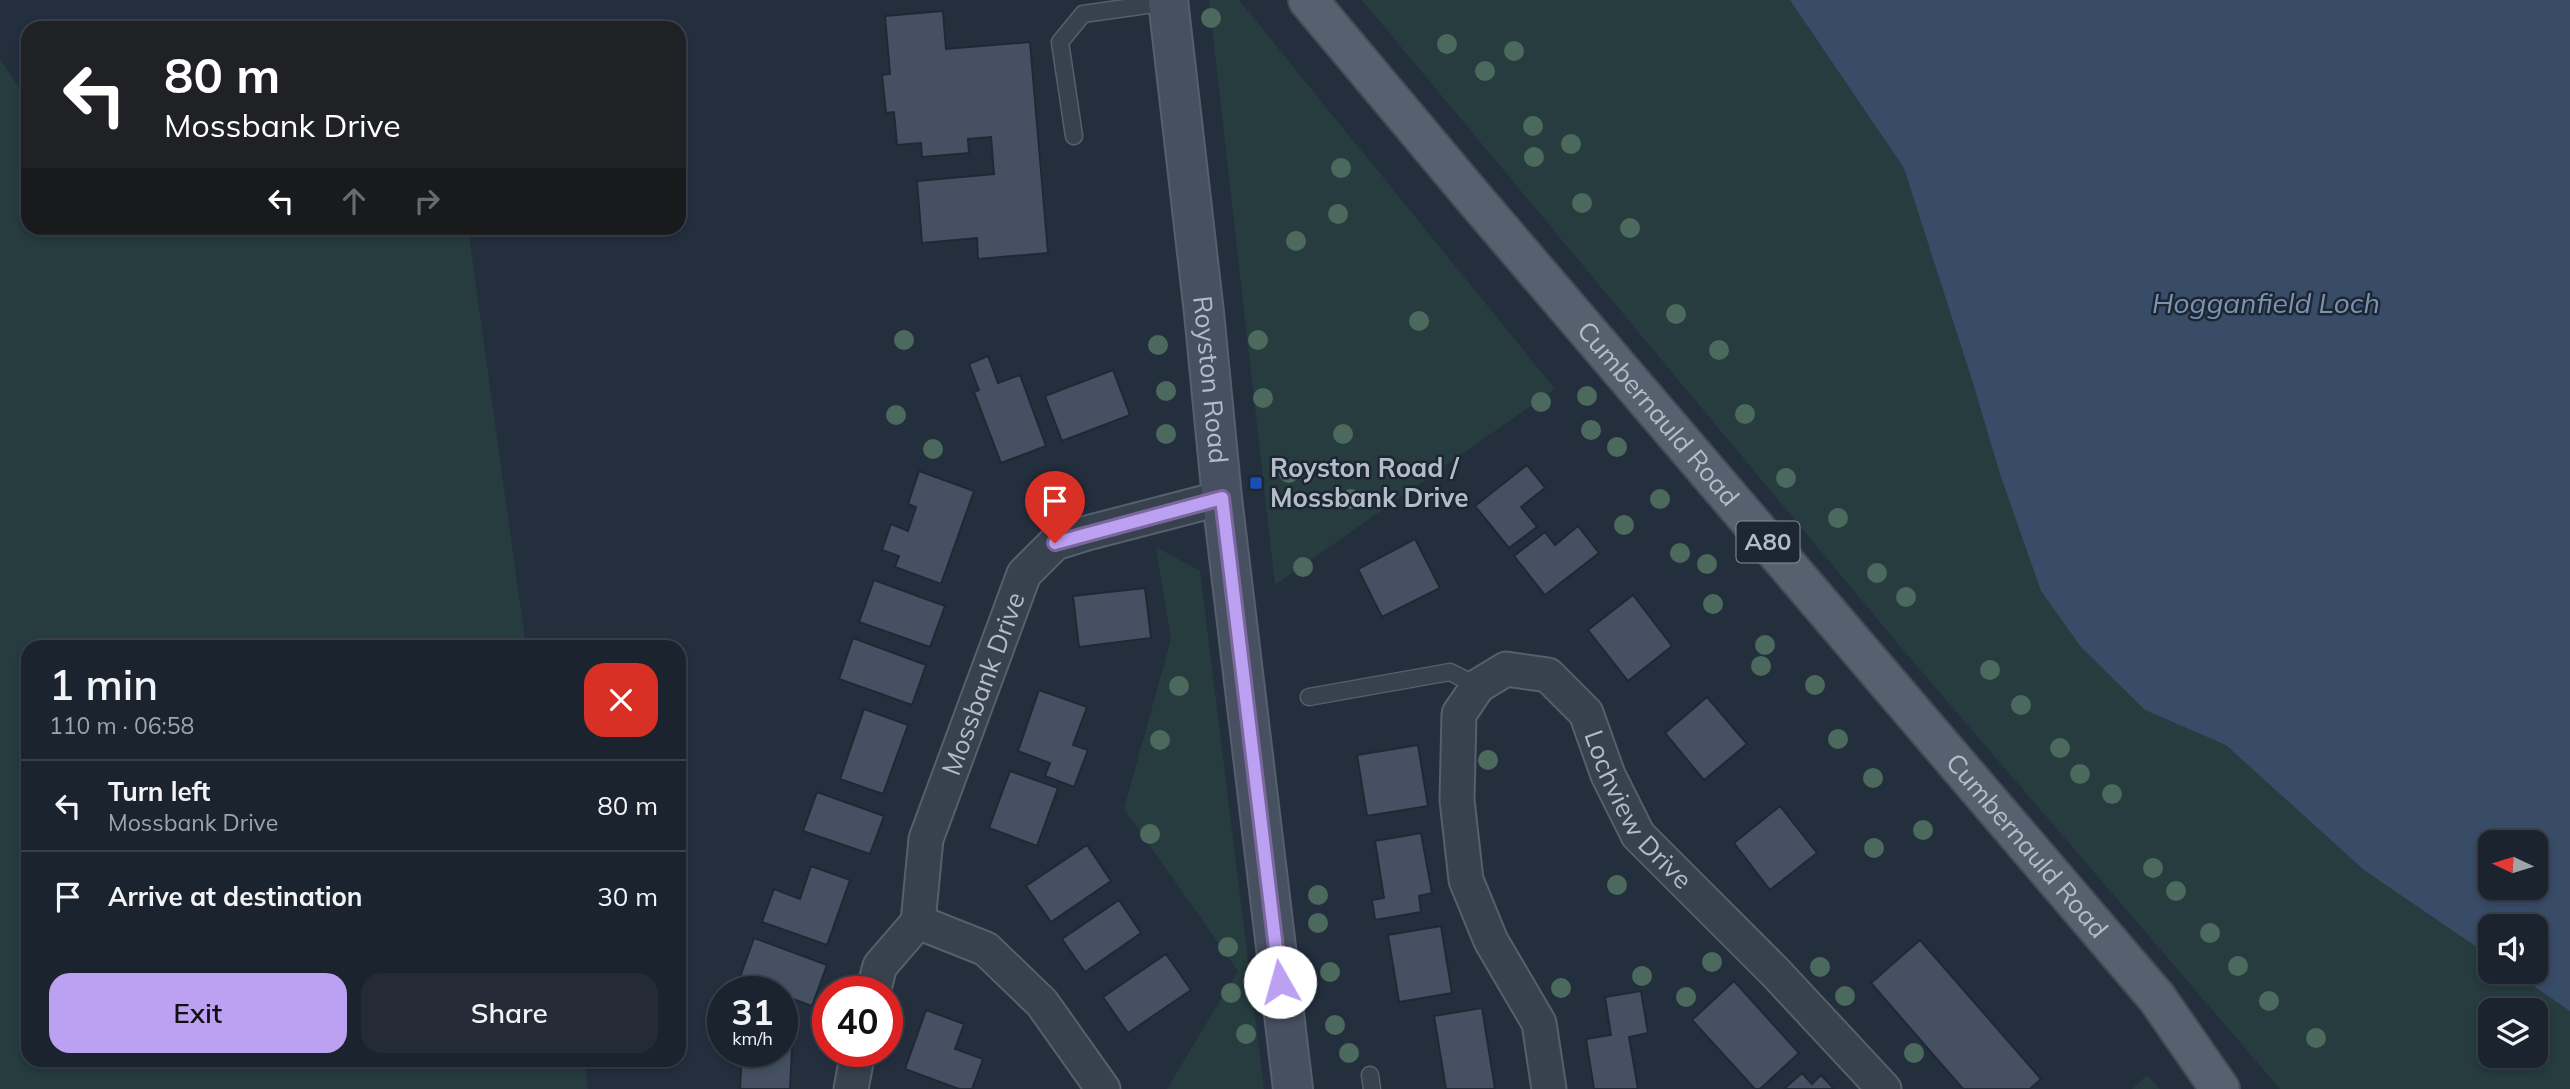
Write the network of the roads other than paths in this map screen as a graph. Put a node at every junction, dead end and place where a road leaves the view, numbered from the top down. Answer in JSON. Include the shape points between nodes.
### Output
{"nodes":[{"id":1,"x":1308,"y":0,"type":"edge"},
{"id":2,"x":1168,"y":1,"type":"edge"},
{"id":3,"x":1073,"y":136,"type":"dead end"},
{"id":4,"x":1222,"y":498,"type":"junction"},
{"id":5,"x":1478,"y":686,"type":"junction"},
{"id":6,"x":1309,"y":696,"type":"dead end"},
{"id":7,"x":918,"y":922,"type":"junction"},
{"id":8,"x":877,"y":976,"type":"edge"},
{"id":9,"x":855,"y":1067,"type":"edge"},
{"id":10,"x":851,"y":1089,"type":"edge"},
{"id":11,"x":1103,"y":1089,"type":"edge"},
{"id":12,"x":1293,"y":1089,"type":"edge"},
{"id":13,"x":1549,"y":1089,"type":"edge"},
{"id":14,"x":1884,"y":1089,"type":"edge"},
{"id":15,"x":2220,"y":1089,"type":"edge"}],
"edges":[{"from":1,"to":15,"type":"main road","name":"Cumbernauld Road","number":"A80","via":[[2157,998]]},
{"from":2,"to":3,"type":"lane","via":[[1083,14],[1060,42]]},
{"from":2,"to":4,"type":"street","name":"Royston Road"},
{"from":4,"to":7,"type":"street","name":"Mossbank Drive","via":[[1055,543],[1024,574],[926,839]]},
{"from":4,"to":12,"type":"street","name":"Royston Road"},
{"from":5,"to":6,"type":"lane","via":[[1450,672]]},
{"from":5,"to":13,"type":"street","name":"Lochview Drive","via":[[1459,714],[1457,800],[1466,880],[1491,942],[1539,1023]]},
{"from":5,"to":14,"type":"street","name":"Lochview Drive","via":[[1506,669],[1548,675],[1587,713],[1608,775],[1638,835]]},
{"from":7,"to":8,"type":"street","via":[[880,966]]},
{"from":7,"to":11,"type":"street","via":[[986,949],[1042,1003]]},
{"from":9,"to":10,"type":"street"}]}
